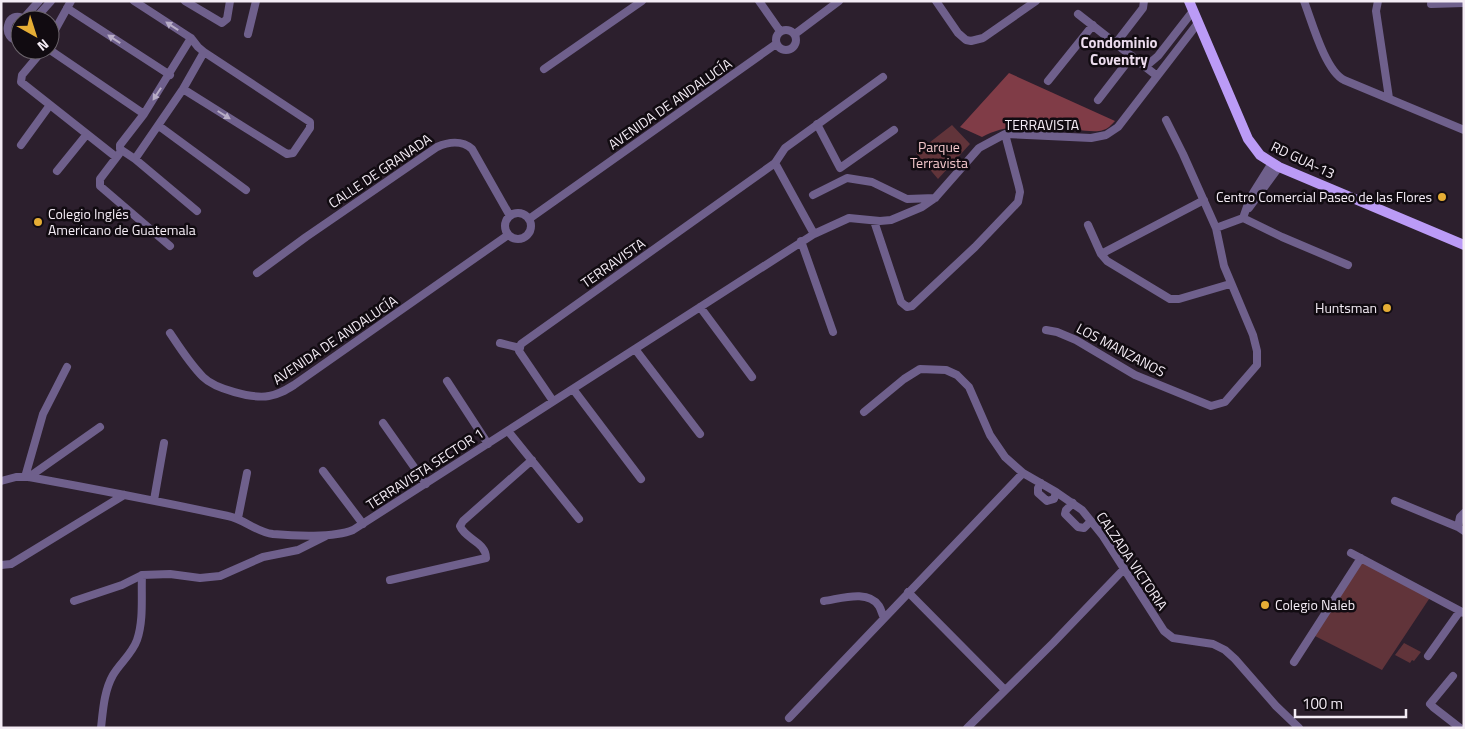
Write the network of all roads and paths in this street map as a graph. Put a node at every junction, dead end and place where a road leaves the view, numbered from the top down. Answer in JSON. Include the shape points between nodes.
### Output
{"nodes":[{"id":1,"x":134,"y":1,"type":"edge"},
{"id":2,"x":186,"y":1,"type":"edge"},
{"id":3,"x":230,"y":1,"type":"edge"},
{"id":4,"x":256,"y":1,"type":"edge"},
{"id":5,"x":642,"y":1,"type":"edge"},
{"id":6,"x":759,"y":1,"type":"edge"},
{"id":7,"x":839,"y":1,"type":"edge"},
{"id":8,"x":936,"y":1,"type":"edge"},
{"id":9,"x":1036,"y":1,"type":"edge"},
{"id":10,"x":1189,"y":1,"type":"edge"},
{"id":11,"x":1304,"y":1,"type":"edge"},
{"id":12,"x":1378,"y":1,"type":"edge"},
{"id":13,"x":1142,"y":2,"type":"edge"},
{"id":14,"x":1464,"y":3,"type":"edge"},
{"id":15,"x":1430,"y":4,"type":"dead end"},
{"id":16,"x":69,"y":5,"type":"edge"},
{"id":17,"x":1194,"y":12,"type":"junction"},
{"id":18,"x":1078,"y":14,"type":"dead end"},
{"id":19,"x":10,"y":21,"type":"edge"},
{"id":20,"x":60,"y":21,"type":"edge"},
{"id":21,"x":1198,"y":23,"type":"junction"},
{"id":22,"x":1092,"y":25,"type":"junction"},
{"id":23,"x":780,"y":31,"type":"junction"},
{"id":24,"x":248,"y":34,"type":"dead end"},
{"id":25,"x":794,"y":34,"type":"junction"},
{"id":26,"x":10,"y":37,"type":"edge"},
{"id":27,"x":191,"y":38,"type":"junction"},
{"id":28,"x":1170,"y":42,"type":"junction"},
{"id":29,"x":1116,"y":43,"type":"junction"},
{"id":30,"x":776,"y":44,"type":"junction"},
{"id":31,"x":1178,"y":48,"type":"junction"},
{"id":32,"x":204,"y":52,"type":"junction"},
{"id":33,"x":1132,"y":56,"type":"junction"},
{"id":34,"x":1158,"y":56,"type":"junction"},
{"id":35,"x":60,"y":57,"type":"edge"},
{"id":36,"x":35,"y":60,"type":"edge"},
{"id":37,"x":1146,"y":67,"type":"junction"},
{"id":38,"x":544,"y":69,"type":"dead end"},
{"id":39,"x":170,"y":74,"type":"junction"},
{"id":40,"x":1157,"y":76,"type":"junction"},
{"id":41,"x":883,"y":77,"type":"dead end"},
{"id":42,"x":1048,"y":81,"type":"dead end"},
{"id":43,"x":183,"y":89,"type":"junction"},
{"id":44,"x":1389,"y":98,"type":"junction"},
{"id":45,"x":1098,"y":100,"type":"dead end"},
{"id":46,"x":50,"y":105,"type":"junction"},
{"id":47,"x":144,"y":114,"type":"junction"},
{"id":48,"x":1166,"y":120,"type":"dead end"},
{"id":49,"x":817,"y":124,"type":"junction"},
{"id":50,"x":159,"y":126,"type":"junction"},
{"id":51,"x":894,"y":130,"type":"dead end"},
{"id":52,"x":1464,"y":130,"type":"edge"},
{"id":53,"x":86,"y":134,"type":"junction"},
{"id":54,"x":1005,"y":134,"type":"junction"},
{"id":55,"x":21,"y":144,"type":"dead end"},
{"id":56,"x":122,"y":150,"type":"junction"},
{"id":57,"x":116,"y":157,"type":"junction"},
{"id":58,"x":135,"y":160,"type":"junction"},
{"id":59,"x":775,"y":163,"type":"junction"},
{"id":60,"x":1275,"y":165,"type":"junction"},
{"id":61,"x":57,"y":171,"type":"dead end"},
{"id":62,"x":246,"y":190,"type":"dead end"},
{"id":63,"x":813,"y":195,"type":"dead end"},
{"id":64,"x":935,"y":198,"type":"junction"},
{"id":65,"x":1204,"y":200,"type":"junction"},
{"id":66,"x":197,"y":211,"type":"dead end"},
{"id":67,"x":1244,"y":215,"type":"junction"},
{"id":68,"x":510,"y":216,"type":"junction"},
{"id":69,"x":529,"y":219,"type":"junction"},
{"id":70,"x":874,"y":221,"type":"junction"},
{"id":71,"x":1088,"y":225,"type":"dead end"},
{"id":72,"x":1216,"y":228,"type":"junction"},
{"id":73,"x":508,"y":234,"type":"junction"},
{"id":74,"x":814,"y":234,"type":"junction"},
{"id":75,"x":801,"y":241,"type":"junction"},
{"id":76,"x":1464,"y":245,"type":"edge"},
{"id":77,"x":170,"y":246,"type":"dead end"},
{"id":78,"x":1101,"y":254,"type":"junction"},
{"id":79,"x":1348,"y":265,"type":"dead end"},
{"id":80,"x":257,"y":273,"type":"dead end"},
{"id":81,"x":1230,"y":284,"type":"junction"},
{"id":82,"x":700,"y":307,"type":"junction"},
{"id":83,"x":1046,"y":330,"type":"dead end"},
{"id":84,"x":833,"y":332,"type":"dead end"},
{"id":85,"x":170,"y":333,"type":"dead end"},
{"id":86,"x":500,"y":343,"type":"dead end"},
{"id":87,"x":520,"y":348,"type":"junction"},
{"id":88,"x":635,"y":349,"type":"junction"},
{"id":89,"x":67,"y":367,"type":"dead end"},
{"id":90,"x":752,"y":377,"type":"dead end"},
{"id":91,"x":447,"y":381,"type":"dead end"},
{"id":92,"x":573,"y":389,"type":"junction"},
{"id":93,"x":553,"y":402,"type":"junction"},
{"id":94,"x":864,"y":412,"type":"dead end"},
{"id":95,"x":383,"y":423,"type":"dead end"},
{"id":96,"x":100,"y":427,"type":"dead end"},
{"id":97,"x":508,"y":431,"type":"junction"},
{"id":98,"x":700,"y":434,"type":"dead end"},
{"id":99,"x":164,"y":443,"type":"dead end"},
{"id":100,"x":488,"y":444,"type":"junction"},
{"id":101,"x":532,"y":460,"type":"junction"},
{"id":102,"x":323,"y":471,"type":"dead end"},
{"id":103,"x":247,"y":473,"type":"dead end"},
{"id":104,"x":1023,"y":473,"type":"junction"},
{"id":105,"x":27,"y":477,"type":"junction"},
{"id":106,"x":641,"y":479,"type":"dead end"},
{"id":107,"x":1,"y":481,"type":"edge"},
{"id":108,"x":1041,"y":483,"type":"junction"},
{"id":109,"x":426,"y":484,"type":"junction"},
{"id":110,"x":1056,"y":492,"type":"junction"},
{"id":111,"x":124,"y":495,"type":"junction"},
{"id":112,"x":154,"y":500,"type":"junction"},
{"id":113,"x":1395,"y":501,"type":"dead end"},
{"id":114,"x":1073,"y":503,"type":"junction"},
{"id":115,"x":1464,"y":513,"type":"edge"},
{"id":116,"x":238,"y":518,"type":"junction"},
{"id":117,"x":579,"y":519,"type":"dead end"},
{"id":118,"x":1091,"y":520,"type":"junction"},
{"id":119,"x":363,"y":524,"type":"junction"},
{"id":120,"x":1461,"y":529,"type":"edge"},
{"id":121,"x":328,"y":535,"type":"junction"},
{"id":122,"x":1351,"y":553,"type":"dead end"},
{"id":123,"x":1361,"y":558,"type":"junction"},
{"id":124,"x":1,"y":565,"type":"edge"},
{"id":125,"x":1124,"y":569,"type":"junction"},
{"id":126,"x":142,"y":574,"type":"junction"},
{"id":127,"x":390,"y":580,"type":"dead end"},
{"id":128,"x":908,"y":592,"type":"junction"},
{"id":129,"x":74,"y":601,"type":"dead end"},
{"id":130,"x":824,"y":601,"type":"dead end"},
{"id":131,"x":1462,"y":612,"type":"edge"},
{"id":132,"x":884,"y":618,"type":"junction"},
{"id":133,"x":1428,"y":656,"type":"dead end"},
{"id":134,"x":1294,"y":662,"type":"dead end"},
{"id":135,"x":1453,"y":676,"type":"dead end"},
{"id":136,"x":1004,"y":689,"type":"junction"},
{"id":137,"x":789,"y":718,"type":"dead end"},
{"id":138,"x":101,"y":728,"type":"edge"},
{"id":139,"x":967,"y":728,"type":"edge"},
{"id":140,"x":1299,"y":728,"type":"edge"},
{"id":141,"x":1460,"y":728,"type":"edge"}],
"edges":[{"from":27,"to":1,"type":"street","one_way":true},
{"from":2,"to":3,"type":"street","via":[[222,23],[227,19]]},
{"from":4,"to":24,"type":"street"},
{"from":5,"to":38,"type":"street"},
{"from":6,"to":23,"type":"street"},
{"from":7,"to":25,"type":"street"},
{"from":8,"to":9,"type":"street","via":[[958,32],[971,41],[983,38]]},
{"from":10,"to":17,"type":"main road","name":"RD GUA-13"},
{"from":11,"to":44,"type":"street","via":[[1334,72],[1344,80]]},
{"from":12,"to":44,"type":"street","via":[[1376,11]]},
{"from":13,"to":29,"type":"street","via":[[1143,8]]},
{"from":14,"to":15,"type":"street"},
{"from":16,"to":20,"type":"street"},
{"from":39,"to":16,"type":"street","one_way":true},
{"from":17,"to":21,"type":"main road","name":"RD GUA-13"},
{"from":17,"to":28,"type":"street"},
{"from":18,"to":22,"type":"street"},
{"from":19,"to":26,"type":"street","via":[[6,25]]},
{"from":21,"to":31,"type":"street","name":"TERRAVISTA"},
{"from":21,"to":60,"type":"main road","name":"RD GUA-13","via":[[1248,139],[1260,155]]},
{"from":22,"to":29,"type":"street"},
{"from":22,"to":42,"type":"street"},
{"from":23,"to":25,"type":"street","via":[[786,29]]},
{"from":23,"to":30,"type":"street"},
{"from":25,"to":30,"type":"street","via":[[795,44],[790,49],[783,50]]},
{"from":27,"to":32,"type":"street"},
{"from":27,"to":39,"type":"street"},
{"from":28,"to":31,"type":"street"},
{"from":28,"to":34,"type":"street"},
{"from":29,"to":33,"type":"street"},
{"from":30,"to":69,"type":"street","name":"AVENIDA DE ANDALUCÍA"},
{"from":31,"to":40,"type":"street","name":"TERRAVISTA"},
{"from":32,"to":43,"type":"street"},
{"from":43,"to":32,"type":"street","one_way":true,"via":[[287,154],[293,153],[310,128],[310,122]]},
{"from":33,"to":37,"type":"street"},
{"from":33,"to":45,"type":"street"},
{"from":34,"to":37,"type":"street"},
{"from":34,"to":40,"type":"street"},
{"from":35,"to":47,"type":"street"},
{"from":36,"to":46,"type":"street","via":[[21,79]]},
{"from":37,"to":40,"type":"street"},
{"from":39,"to":47,"type":"street","one_way":true},
{"from":40,"to":54,"type":"street","name":"TERRAVISTA","via":[[1118,127],[1106,135],[1091,138]]},
{"from":41,"to":49,"type":"street","name":"TERRAVISTA"},
{"from":43,"to":50,"type":"street"},
{"from":44,"to":52,"type":"street"},
{"from":46,"to":53,"type":"street"},
{"from":46,"to":55,"type":"street"},
{"from":47,"to":56,"type":"street","via":[[120,145]]},
{"from":48,"to":65,"type":"street","name":"LOS MANZANOS"},
{"from":49,"to":51,"type":"street","via":[[840,168]]},
{"from":49,"to":59,"type":"street","name":"TERRAVISTA","via":[[785,148]]},
{"from":50,"to":58,"type":"street"},
{"from":50,"to":62,"type":"street"},
{"from":53,"to":57,"type":"street"},
{"from":53,"to":61,"type":"street"},
{"from":54,"to":64,"type":"street","name":"TERRAVISTA","via":[[979,148]]},
{"from":54,"to":70,"type":"street","via":[[1019,187],[1018,202],[912,306],[900,302]]},
{"from":56,"to":57,"type":"street"},
{"from":56,"to":58,"type":"street"},
{"from":57,"to":77,"type":"street","via":[[100,179],[100,186]]},
{"from":58,"to":66,"type":"street"},
{"from":59,"to":74,"type":"street"},
{"from":59,"to":87,"type":"street","name":"TERRAVISTA","via":[[521,344]]},
{"from":60,"to":67,"type":"street","via":[[1250,198]]},
{"from":60,"to":76,"type":"main road","name":"RD GUA-13"},
{"from":63,"to":64,"type":"street","via":[[848,178],[872,182],[907,199]]},
{"from":64,"to":70,"type":"street","name":"TERRAVISTA","via":[[896,218]]},
{"from":65,"to":72,"type":"street","name":"LOS MANZANOS"},
{"from":65,"to":78,"type":"street"},
{"from":67,"to":72,"type":"street"},
{"from":67,"to":79,"type":"street","via":[[1282,237]]},
{"from":68,"to":69,"type":"street","via":[[518,213]]},
{"from":68,"to":73,"type":"street","via":[[505,224]]},
{"from":68,"to":80,"type":"street","name":"CALLE DE GRANADA","via":[[472,149],[462,143],[446,143]]},
{"from":69,"to":73,"type":"street","via":[[531,227],[524,238],[516,239]]},
{"from":70,"to":74,"type":"street","name":"TERRAVISTA","via":[[849,218]]},
{"from":71,"to":78,"type":"street"},
{"from":72,"to":81,"type":"street","name":"LOS MANZANOS"},
{"from":73,"to":85,"type":"street","name":"AVENIDA DE ANDALUCÍA","via":[[302,380],[274,395],[248,395],[208,381]]},
{"from":74,"to":75,"type":"street","name":"TERRAVISTA SECTOR 1"},
{"from":75,"to":82,"type":"street","name":"TERRAVISTA SECTOR 1"},
{"from":75,"to":84,"type":"street"},
{"from":78,"to":81,"type":"street","via":[[1107,261],[1170,298],[1179,299]]},
{"from":81,"to":83,"type":"street","name":"LOS MANZANOS","via":[[1253,336],[1257,365],[1226,402],[1211,406],[1136,375],[1076,340]]},
{"from":82,"to":88,"type":"street","name":"TERRAVISTA SECTOR 1"},
{"from":82,"to":90,"type":"street"},
{"from":86,"to":87,"type":"street"},
{"from":87,"to":93,"type":"street","via":[[521,355]]},
{"from":88,"to":92,"type":"street","name":"TERRAVISTA SECTOR 1"},
{"from":88,"to":98,"type":"street"},
{"from":89,"to":105,"type":"street","via":[[43,414]]},
{"from":91,"to":100,"type":"street"},
{"from":92,"to":93,"type":"street","name":"TERRAVISTA SECTOR 1"},
{"from":92,"to":106,"type":"street"},
{"from":93,"to":97,"type":"street","name":"TERRAVISTA SECTOR 1"},
{"from":94,"to":104,"type":"street","name":"CALZADA VICTORIA","via":[[904,378],[920,370],[946,370],[957,375],[969,387],[990,435],[1005,457]]},
{"from":95,"to":109,"type":"street"},
{"from":96,"to":105,"type":"street"},
{"from":97,"to":100,"type":"street","name":"TERRAVISTA SECTOR 1"},
{"from":97,"to":101,"type":"street"},
{"from":99,"to":112,"type":"street"},
{"from":100,"to":109,"type":"street","name":"TERRAVISTA SECTOR 1"},
{"from":101,"to":117,"type":"street"},
{"from":101,"to":127,"type":"street","via":[[460,526],[462,532],[483,548],[486,558]]},
{"from":102,"to":119,"type":"street"},
{"from":103,"to":116,"type":"street"},
{"from":104,"to":108,"type":"street","name":"CALZADA VICTORIA"},
{"from":104,"to":128,"type":"street"},
{"from":105,"to":107,"type":"street","name":"TERRAVISTA SECTOR 1"},
{"from":105,"to":111,"type":"street","name":"TERRAVISTA SECTOR 1"},
{"from":108,"to":110,"type":"street","name":"CALZADA VICTORIA"},
{"from":108,"to":110,"type":"street","via":[[1038,493],[1047,501],[1054,499]]},
{"from":109,"to":119,"type":"street","name":"TERRAVISTA SECTOR 1"},
{"from":110,"to":114,"type":"street","name":"CALZADA VICTORIA"},
{"from":111,"to":112,"type":"street","name":"TERRAVISTA SECTOR 1"},
{"from":111,"to":124,"type":"street","via":[[10,564]]},
{"from":112,"to":116,"type":"street","name":"TERRAVISTA SECTOR 1"},
{"from":113,"to":120,"type":"street"},
{"from":114,"to":118,"type":"street","name":"CALZADA VICTORIA"},
{"from":114,"to":118,"type":"street","via":[[1065,514],[1078,527],[1084,528]]},
{"from":115,"to":120,"type":"street","via":[[1460,517]]},
{"from":116,"to":121,"type":"street","name":"TERRAVISTA SECTOR 1","via":[[272,534]]},
{"from":118,"to":125,"type":"street","name":"CALZADA VICTORIA"},
{"from":119,"to":121,"type":"street","name":"TERRAVISTA SECTOR 1","via":[[347,533]]},
{"from":121,"to":126,"type":"street","via":[[298,550],[263,557],[220,576],[200,578]]},
{"from":122,"to":123,"type":"street"},
{"from":123,"to":131,"type":"street"},
{"from":123,"to":134,"type":"street"},
{"from":125,"to":136,"type":"street"},
{"from":125,"to":140,"type":"street","name":"CALZADA VICTORIA","via":[[1164,631],[1173,638],[1213,644],[1224,650]]},
{"from":126,"to":129,"type":"street"},
{"from":126,"to":138,"type":"street","via":[[138,638],[107,688]]},
{"from":128,"to":132,"type":"street"},
{"from":128,"to":136,"type":"street"},
{"from":130,"to":132,"type":"street","via":[[857,596],[869,598],[879,605]]},
{"from":131,"to":133,"type":"street"},
{"from":132,"to":137,"type":"street"},
{"from":135,"to":141,"type":"street","via":[[1430,704]]},
{"from":136,"to":139,"type":"street"}]}
